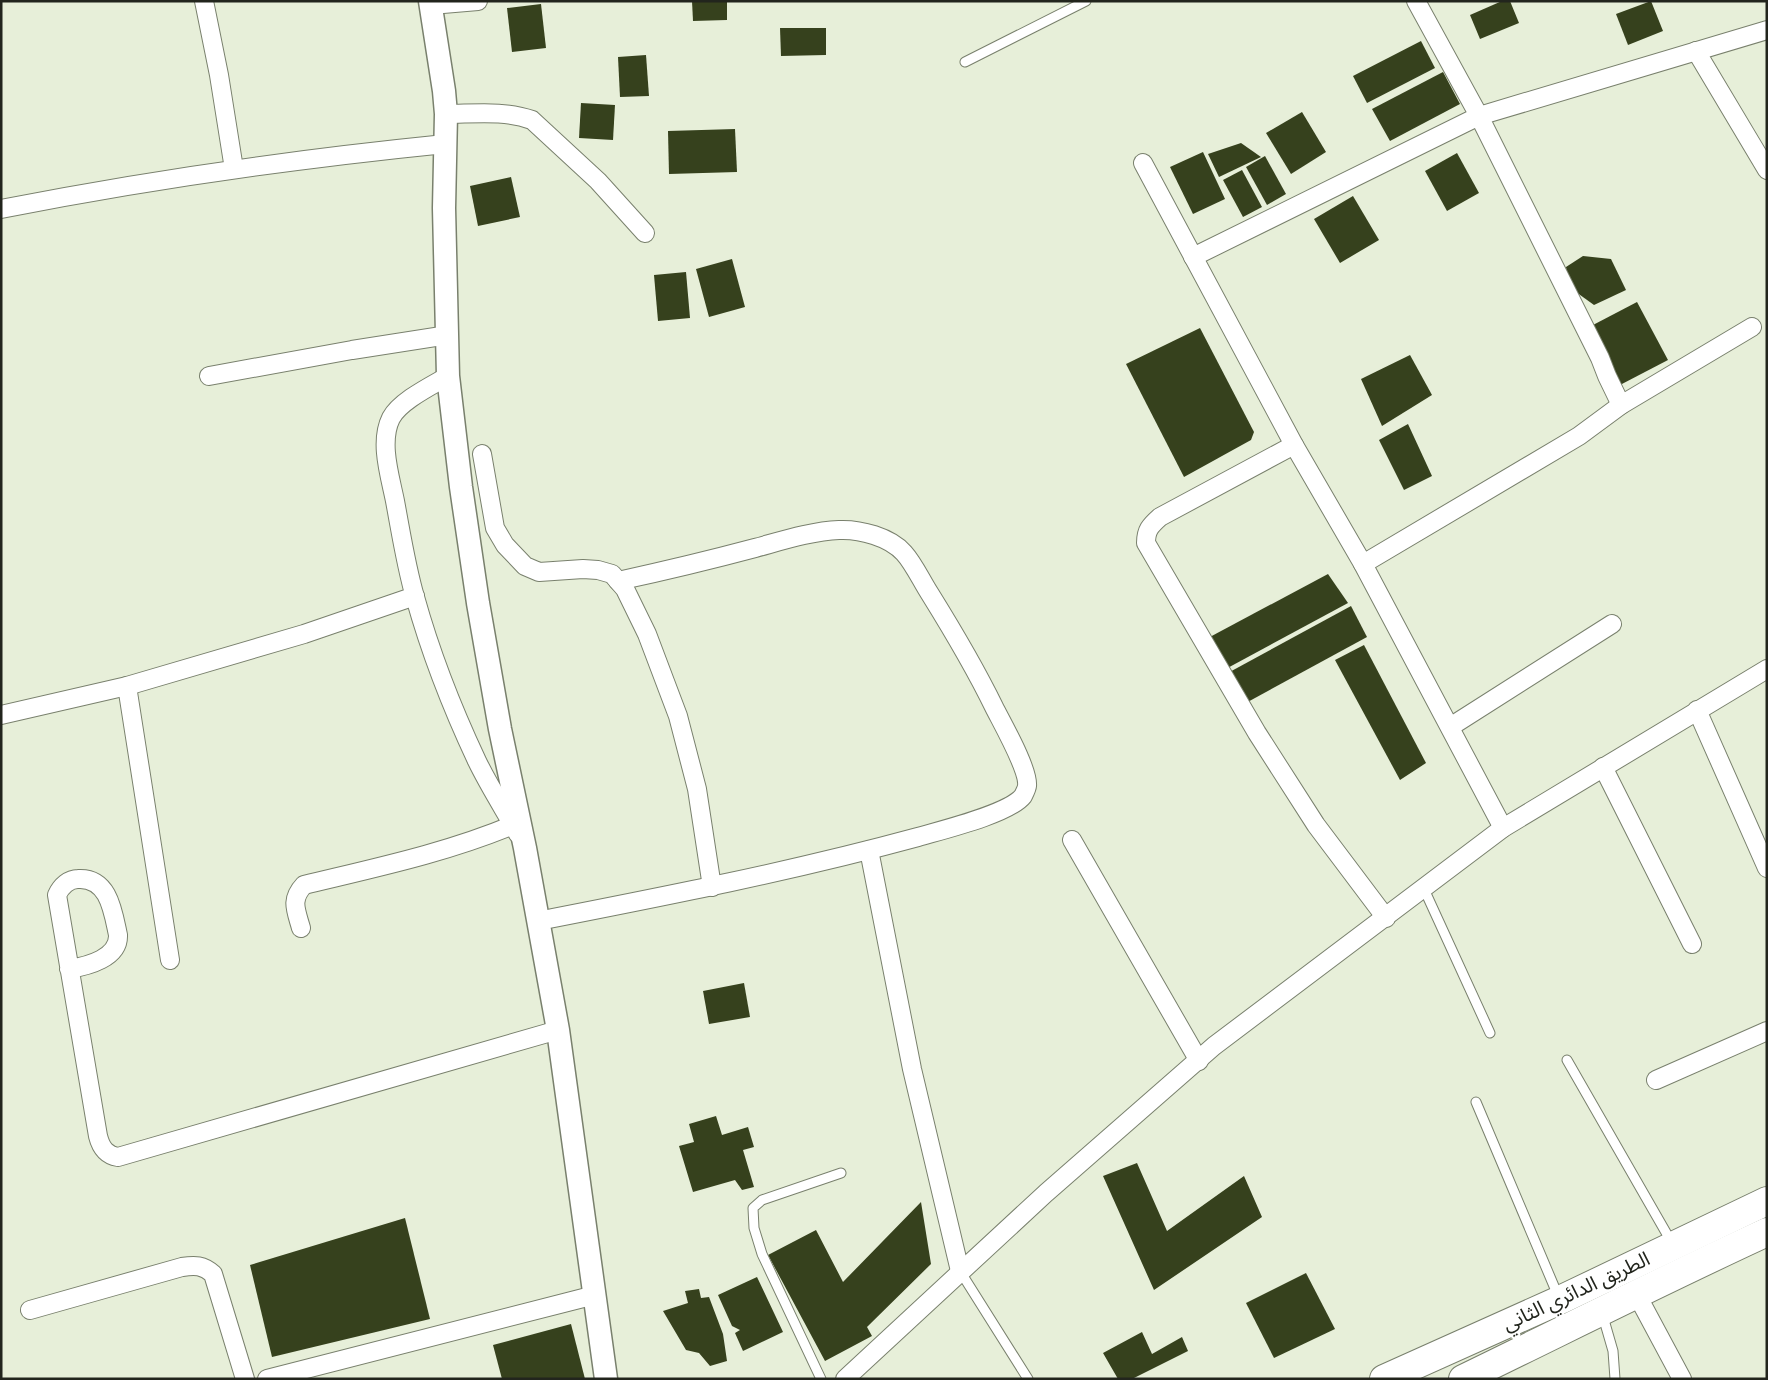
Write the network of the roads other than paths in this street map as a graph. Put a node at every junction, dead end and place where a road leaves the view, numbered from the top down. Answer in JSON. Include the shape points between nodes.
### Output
{"nodes":[{"id":1,"x":204,"y":1,"type":"edge"},
{"id":2,"x":478,"y":1,"type":"edge"},
{"id":3,"x":1086,"y":1,"type":"edge"},
{"id":4,"x":1416,"y":1,"type":"edge"},
{"id":5,"x":430,"y":3,"type":"edge"},
{"id":6,"x":1767,"y":30,"type":"edge"},
{"id":7,"x":1696,"y":51,"type":"junction"},
{"id":8,"x":965,"y":62,"type":"dead end"},
{"id":9,"x":446,"y":114,"type":"junction"},
{"id":10,"x":1479,"y":116,"type":"junction"},
{"id":11,"x":444,"y":144,"type":"junction"},
{"id":12,"x":1143,"y":163,"type":"dead end"},
{"id":13,"x":234,"y":169,"type":"junction"},
{"id":14,"x":1767,"y":170,"type":"edge"},
{"id":15,"x":1,"y":209,"type":"edge"},
{"id":16,"x":645,"y":233,"type":"dead end"},
{"id":17,"x":1193,"y":257,"type":"junction"},
{"id":18,"x":1752,"y":327,"type":"dead end"},
{"id":19,"x":448,"y":335,"type":"junction"},
{"id":20,"x":208,"y":376,"type":"dead end"},
{"id":21,"x":448,"y":376,"type":"junction"},
{"id":22,"x":1621,"y":405,"type":"junction"},
{"id":23,"x":1294,"y":445,"type":"junction"},
{"id":24,"x":482,"y":454,"type":"dead end"},
{"id":25,"x":1363,"y":564,"type":"junction"},
{"id":26,"x":618,"y":581,"type":"junction"},
{"id":27,"x":415,"y":596,"type":"junction"},
{"id":28,"x":1612,"y":624,"type":"dead end"},
{"id":29,"x":1767,"y":668,"type":"edge"},
{"id":30,"x":127,"y":686,"type":"junction"},
{"id":31,"x":1697,"y":710,"type":"junction"},
{"id":32,"x":1,"y":714,"type":"edge"},
{"id":33,"x":1450,"y":727,"type":"junction"},
{"id":34,"x":1603,"y":767,"type":"junction"},
{"id":35,"x":513,"y":824,"type":"junction"},
{"id":36,"x":1503,"y":828,"type":"junction"},
{"id":37,"x":1072,"y":840,"type":"dead end"},
{"id":38,"x":525,"y":848,"type":"junction"},
{"id":39,"x":869,"y":850,"type":"junction"},
{"id":40,"x":1767,"y":868,"type":"edge"},
{"id":41,"x":712,"y":887,"type":"junction"},
{"id":42,"x":1424,"y":889,"type":"junction"},
{"id":43,"x":1386,"y":918,"type":"junction"},
{"id":44,"x":538,"y":921,"type":"junction"},
{"id":45,"x":301,"y":928,"type":"dead end"},
{"id":46,"x":1692,"y":944,"type":"dead end"},
{"id":47,"x":170,"y":960,"type":"dead end"},
{"id":48,"x":69,"y":969,"type":"junction"},
{"id":49,"x":558,"y":1030,"type":"junction"},
{"id":50,"x":1767,"y":1031,"type":"edge"},
{"id":51,"x":1490,"y":1033,"type":"dead end"},
{"id":52,"x":1567,"y":1060,"type":"dead end"},
{"id":53,"x":1199,"y":1061,"type":"junction"},
{"id":54,"x":1656,"y":1080,"type":"dead end"},
{"id":55,"x":1476,"y":1102,"type":"dead end"},
{"id":56,"x":841,"y":1173,"type":"dead end"},
{"id":57,"x":1767,"y":1201,"type":"edge"},
{"id":58,"x":1767,"y":1232,"type":"edge"},
{"id":59,"x":1674,"y":1246,"type":"junction"},
{"id":60,"x":960,"y":1271,"type":"junction"},
{"id":61,"x":595,"y":1295,"type":"junction"},
{"id":62,"x":1637,"y":1295,"type":"junction"},
{"id":63,"x":1560,"y":1300,"type":"junction"},
{"id":64,"x":30,"y":1310,"type":"dead end"},
{"id":65,"x":1601,"y":1312,"type":"junction"},
{"id":66,"x":1394,"y":1375,"type":"edge"},
{"id":67,"x":1479,"y":1375,"type":"edge"},
{"id":68,"x":245,"y":1379,"type":"edge"},
{"id":69,"x":267,"y":1379,"type":"edge"},
{"id":70,"x":606,"y":1379,"type":"edge"},
{"id":71,"x":821,"y":1379,"type":"edge"},
{"id":72,"x":845,"y":1379,"type":"edge"},
{"id":73,"x":1028,"y":1379,"type":"edge"},
{"id":74,"x":1615,"y":1379,"type":"edge"},
{"id":75,"x":1682,"y":1379,"type":"edge"}],
"edges":[{"from":1,"to":13,"type":"street"},
{"from":2,"to":5,"type":"street"},
{"from":3,"to":8,"type":"lane"},
{"from":4,"to":10,"type":"street"},
{"from":5,"to":9,"type":"street"},
{"from":6,"to":7,"type":"street"},
{"from":7,"to":10,"type":"street"},
{"from":7,"to":14,"type":"street"},
{"from":9,"to":11,"type":"street"},
{"from":9,"to":16,"type":"street","via":[[504,114],[532,120],[598,182]]},
{"from":10,"to":17,"type":"street"},
{"from":10,"to":22,"type":"street"},
{"from":11,"to":13,"type":"street"},
{"from":11,"to":19,"type":"street"},
{"from":12,"to":17,"type":"street"},
{"from":13,"to":15,"type":"street"},
{"from":17,"to":23,"type":"street"},
{"from":18,"to":22,"type":"street"},
{"from":19,"to":20,"type":"street"},
{"from":19,"to":21,"type":"street"},
{"from":21,"to":27,"type":"street","via":[[403,404],[390,419],[386,432],[392,486]]},
{"from":21,"to":38,"type":"street","via":[[478,603]]},
{"from":22,"to":25,"type":"street","via":[[1579,436]]},
{"from":23,"to":25,"type":"street"},
{"from":23,"to":43,"type":"street","via":[[1160,517],[1150,526],[1146,543],[1257,733],[1316,825]]},
{"from":24,"to":26,"type":"street","via":[[495,528],[505,545],[525,566],[539,572],[598,570],[612,574]]},
{"from":25,"to":33,"type":"street"},
{"from":26,"to":39,"type":"street","via":[[839,530],[866,533],[891,543],[904,553],[989,697],[1026,776],[1028,788],[1009,807],[970,823]]},
{"from":26,"to":41,"type":"street","via":[[647,634],[678,716],[697,789]]},
{"from":27,"to":30,"type":"street","via":[[304,634]]},
{"from":27,"to":35,"type":"street","via":[[467,739],[492,792]]},
{"from":28,"to":33,"type":"street"},
{"from":29,"to":31,"type":"street"},
{"from":30,"to":32,"type":"street"},
{"from":30,"to":47,"type":"street"},
{"from":31,"to":34,"type":"street"},
{"from":31,"to":40,"type":"street"},
{"from":33,"to":36,"type":"street"},
{"from":34,"to":36,"type":"street"},
{"from":34,"to":46,"type":"street"},
{"from":35,"to":38,"type":"street"},
{"from":35,"to":45,"type":"street","via":[[452,847],[304,885],[296,893],[295,902]]},
{"from":36,"to":42,"type":"street"},
{"from":37,"to":53,"type":"street"},
{"from":38,"to":44,"type":"street"},
{"from":39,"to":41,"type":"street"},
{"from":39,"to":60,"type":"street","via":[[912,1069]]},
{"from":41,"to":44,"type":"street"},
{"from":42,"to":43,"type":"street"},
{"from":42,"to":51,"type":"lane"},
{"from":43,"to":53,"type":"street","via":[[1214,1046]]},
{"from":44,"to":49,"type":"street"},
{"from":48,"to":48,"type":"street","via":[[57,895],[74,879],[84,879],[93,881],[107,894],[118,941],[116,948],[104,957]]},
{"from":48,"to":49,"type":"street","via":[[100,1144],[105,1152],[118,1157]]},
{"from":49,"to":61,"type":"street"},
{"from":50,"to":54,"type":"street"},
{"from":52,"to":59,"type":"lane"},
{"from":53,"to":60,"type":"street"},
{"from":55,"to":63,"type":"lane"},
{"from":56,"to":71,"type":"lane","via":[[762,1200],[753,1208],[754,1228],[762,1254]]},
{"from":57,"to":59,"type":"highway","name":"الطريق الدائري الثاني"},
{"from":58,"to":62,"type":"highway","name":"الطريق الدائري الثاني"},
{"from":59,"to":63,"type":"highway","name":"الطريق الدائري الثاني"},
{"from":60,"to":72,"type":"street"},
{"from":60,"to":73,"type":"lane"},
{"from":61,"to":69,"type":"street"},
{"from":61,"to":70,"type":"street"},
{"from":62,"to":65,"type":"highway","name":"الطريق الدائري الثاني"},
{"from":62,"to":75,"type":"street"},
{"from":63,"to":66,"type":"highway","name":"الطريق الدائري الثاني"},
{"from":64,"to":68,"type":"street","via":[[198,1265],[213,1274]]},
{"from":65,"to":67,"type":"highway","name":"الطريق الدائري الثاني"},
{"from":65,"to":74,"type":"lane","via":[[1613,1351]]}]}
